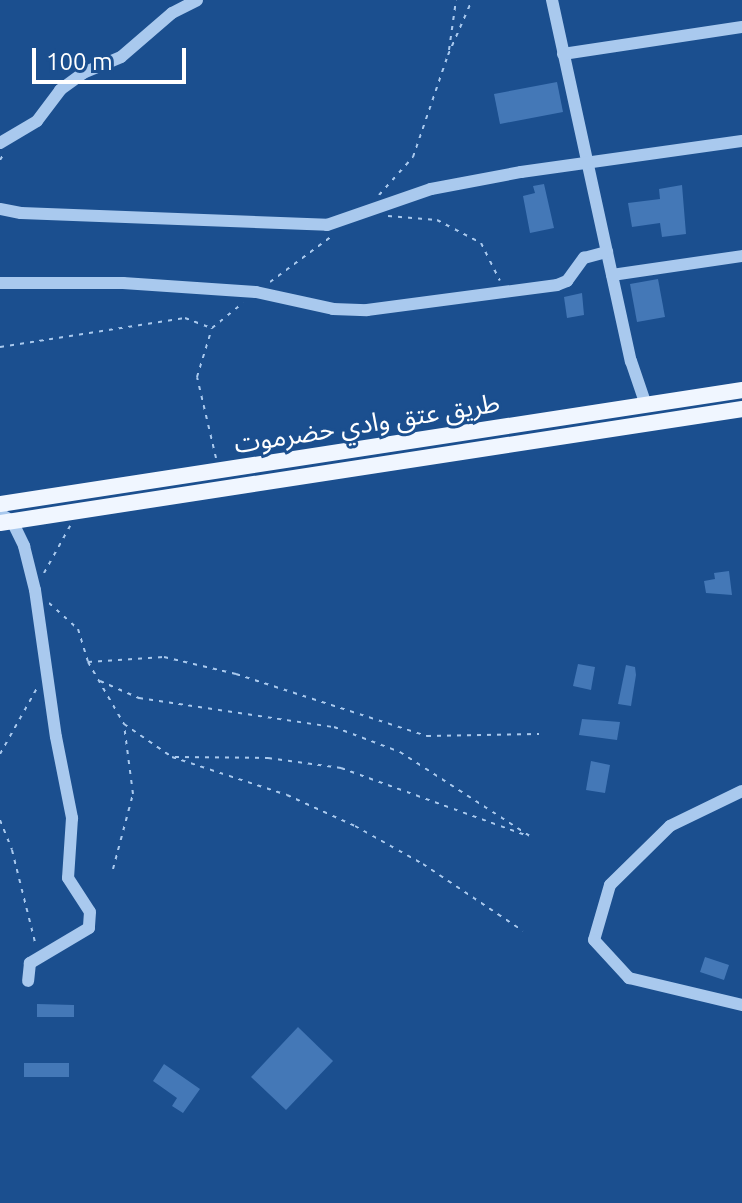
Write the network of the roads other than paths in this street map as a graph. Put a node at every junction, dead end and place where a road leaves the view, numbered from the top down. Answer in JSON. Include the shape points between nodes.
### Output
{"nodes":[{"id":1,"x":197,"y":0,"type":"edge"},
{"id":2,"x":552,"y":0,"type":"edge"},
{"id":3,"x":742,"y":27,"type":"edge"},
{"id":4,"x":563,"y":54,"type":"junction"},
{"id":5,"x":742,"y":141,"type":"edge"},
{"id":6,"x":0,"y":143,"type":"edge"},
{"id":7,"x":587,"y":165,"type":"junction"},
{"id":8,"x":0,"y":209,"type":"edge"},
{"id":9,"x":607,"y":252,"type":"junction"},
{"id":10,"x":742,"y":256,"type":"edge"},
{"id":11,"x":612,"y":275,"type":"junction"},
{"id":12,"x":0,"y":283,"type":"edge"},
{"id":13,"x":742,"y":390,"type":"edge"},
{"id":14,"x":646,"y":405,"type":"junction"},
{"id":15,"x":742,"y":409,"type":"edge"},
{"id":16,"x":0,"y":504,"type":"edge"},
{"id":17,"x":4,"y":519,"type":"edge"},
{"id":18,"x":742,"y":791,"type":"edge"},
{"id":19,"x":28,"y":981,"type":"dead end"},
{"id":20,"x":742,"y":1005,"type":"edge"}],
"edges":[{"from":1,"to":6,"type":"street","via":[[172,13],[121,57],[83,73],[60,90],[37,121]]},
{"from":2,"to":4,"type":"street"},
{"from":3,"to":4,"type":"street"},
{"from":4,"to":7,"type":"street"},
{"from":5,"to":7,"type":"street"},
{"from":7,"to":8,"type":"street","via":[[431,189],[327,225]]},
{"from":7,"to":9,"type":"street"},
{"from":9,"to":11,"type":"street"},
{"from":9,"to":12,"type":"street","via":[[584,258],[567,281],[557,285],[367,310],[333,309],[240,291],[123,283]]},
{"from":10,"to":11,"type":"street"},
{"from":11,"to":14,"type":"street"},
{"from":13,"to":14,"type":"main road","name":"طريق عتق وادي حضرموت"},
{"from":14,"to":16,"type":"main road","name":"طريق عتق وادي حضرموت"},
{"from":15,"to":17,"type":"main road","name":"طريق عتق وادي حضرموت"},
{"from":17,"to":19,"type":"street","via":[[24,546],[35,590],[72,818],[68,878],[90,912],[89,928],[30,963]]},
{"from":18,"to":20,"type":"street","via":[[670,826],[610,885],[594,940],[629,978]]}]}
